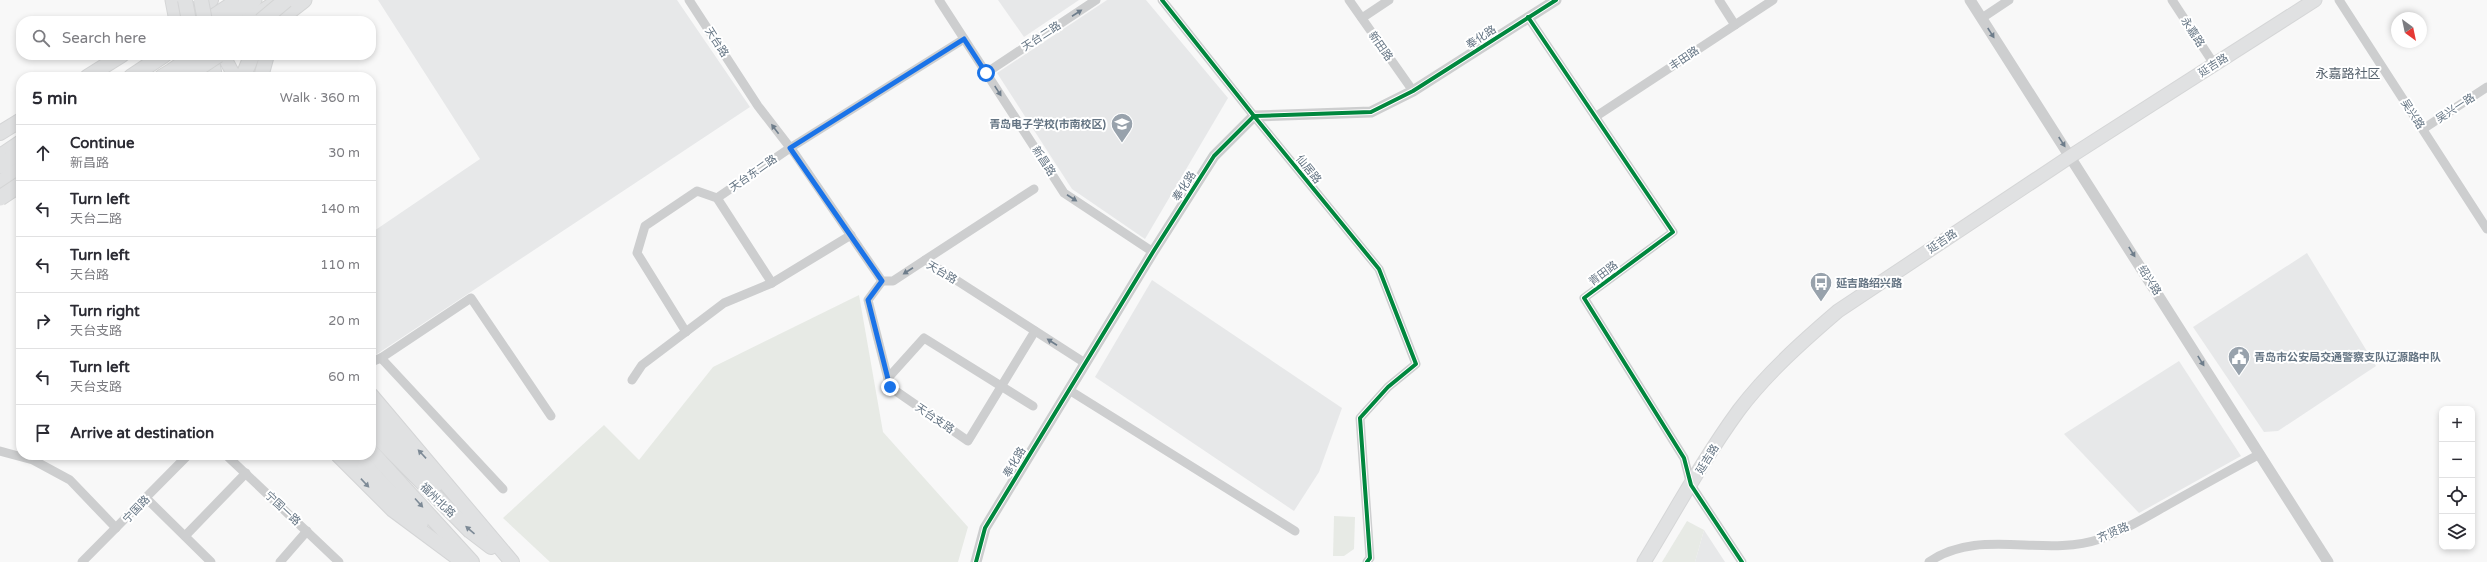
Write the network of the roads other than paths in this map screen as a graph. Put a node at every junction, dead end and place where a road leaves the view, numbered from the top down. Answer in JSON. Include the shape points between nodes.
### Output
{"nodes":[{"id":1,"x":172,"y":0,"type":"edge"},
{"id":2,"x":185,"y":0,"type":"edge"},
{"id":3,"x":238,"y":0,"type":"edge"},
{"id":4,"x":254,"y":0,"type":"edge"},
{"id":5,"x":280,"y":0,"type":"edge"},
{"id":6,"x":286,"y":0,"type":"edge"},
{"id":7,"x":291,"y":0,"type":"edge"},
{"id":8,"x":305,"y":0,"type":"edge"},
{"id":9,"x":689,"y":0,"type":"edge"},
{"id":10,"x":939,"y":0,"type":"edge"},
{"id":11,"x":1096,"y":0,"type":"edge"},
{"id":12,"x":1162,"y":0,"type":"edge"},
{"id":13,"x":1349,"y":0,"type":"edge"},
{"id":14,"x":1389,"y":0,"type":"edge"},
{"id":15,"x":1556,"y":0,"type":"edge"},
{"id":16,"x":1719,"y":0,"type":"edge"},
{"id":17,"x":1773,"y":0,"type":"edge"},
{"id":18,"x":1970,"y":0,"type":"edge"},
{"id":19,"x":2010,"y":0,"type":"edge"},
{"id":20,"x":2172,"y":0,"type":"edge"},
{"id":21,"x":2315,"y":0,"type":"edge"},
{"id":22,"x":2339,"y":0,"type":"edge"},
{"id":23,"x":207,"y":1,"type":"edge"},
{"id":24,"x":175,"y":16,"type":"edge"},
{"id":25,"x":184,"y":16,"type":"edge"},
{"id":26,"x":188,"y":16,"type":"edge"},
{"id":27,"x":210,"y":16,"type":"edge"},
{"id":28,"x":216,"y":16,"type":"edge"},
{"id":29,"x":220,"y":16,"type":"edge"},
{"id":30,"x":255,"y":16,"type":"edge"},
{"id":31,"x":266,"y":16,"type":"edge"},
{"id":32,"x":267,"y":16,"type":"edge"},
{"id":33,"x":284,"y":16,"type":"edge"},
{"id":34,"x":290,"y":16,"type":"edge"},
{"id":35,"x":1528,"y":17,"type":"junction"},
{"id":36,"x":1362,"y":18,"type":"junction"},
{"id":37,"x":1982,"y":18,"type":"junction"},
{"id":38,"x":1735,"y":25,"type":"junction"},
{"id":39,"x":964,"y":39,"type":"junction"},
{"id":40,"x":114,"y":60,"type":"edge"},
{"id":41,"x":148,"y":60,"type":"edge"},
{"id":42,"x":156,"y":60,"type":"edge"},
{"id":43,"x":202,"y":60,"type":"edge"},
{"id":44,"x":212,"y":60,"type":"edge"},
{"id":45,"x":226,"y":60,"type":"edge"},
{"id":46,"x":250,"y":60,"type":"edge"},
{"id":47,"x":266,"y":60,"type":"edge"},
{"id":48,"x":190,"y":64,"type":"edge"},
{"id":49,"x":2214,"y":64,"type":"junction"},
{"id":50,"x":95,"y":72,"type":"edge"},
{"id":51,"x":130,"y":72,"type":"edge"},
{"id":52,"x":138,"y":72,"type":"edge"},
{"id":53,"x":173,"y":72,"type":"edge"},
{"id":54,"x":179,"y":72,"type":"edge"},
{"id":55,"x":197,"y":72,"type":"edge"},
{"id":56,"x":214,"y":72,"type":"edge"},
{"id":57,"x":232,"y":72,"type":"edge"},
{"id":58,"x":245,"y":72,"type":"edge"},
{"id":59,"x":262,"y":72,"type":"edge"},
{"id":60,"x":986,"y":73,"type":"junction"},
{"id":61,"x":2487,"y":88,"type":"edge"},
{"id":62,"x":1413,"y":91,"type":"junction"},
{"id":63,"x":1254,"y":116,"type":"junction"},
{"id":64,"x":1595,"y":117,"type":"junction"},
{"id":65,"x":16,"y":123,"type":"edge"},
{"id":66,"x":2423,"y":129,"type":"junction"},
{"id":67,"x":0,"y":133,"type":"edge"},
{"id":68,"x":790,"y":148,"type":"junction"},
{"id":69,"x":16,"y":150,"type":"edge"},
{"id":70,"x":16,"y":151,"type":"edge"},
{"id":71,"x":16,"y":152,"type":"edge"},
{"id":72,"x":0,"y":156,"type":"edge"},
{"id":73,"x":2071,"y":156,"type":"junction"},
{"id":74,"x":0,"y":160,"type":"edge"},
{"id":75,"x":0,"y":166,"type":"edge"},
{"id":76,"x":16,"y":172,"type":"edge"},
{"id":77,"x":0,"y":182,"type":"edge"},
{"id":78,"x":16,"y":182,"type":"edge"},
{"id":79,"x":16,"y":188,"type":"edge"},
{"id":80,"x":1034,"y":188,"type":"dead end"},
{"id":81,"x":16,"y":192,"type":"edge"},
{"id":82,"x":717,"y":198,"type":"junction"},
{"id":83,"x":0,"y":199,"type":"edge"},
{"id":84,"x":2487,"y":229,"type":"edge"},
{"id":85,"x":851,"y":235,"type":"junction"},
{"id":86,"x":1153,"y":252,"type":"junction"},
{"id":87,"x":924,"y":260,"type":"junction"},
{"id":88,"x":882,"y":281,"type":"junction"},
{"id":89,"x":772,"y":283,"type":"junction"},
{"id":90,"x":1035,"y":331,"type":"junction"},
{"id":91,"x":686,"y":332,"type":"junction"},
{"id":92,"x":381,"y":358,"type":"junction"},
{"id":93,"x":376,"y":360,"type":"edge"},
{"id":94,"x":1085,"y":363,"type":"junction"},
{"id":95,"x":888,"y":378,"type":"junction"},
{"id":96,"x":632,"y":380,"type":"dead end"},
{"id":97,"x":1002,"y":386,"type":"junction"},
{"id":98,"x":1069,"y":390,"type":"junction"},
{"id":99,"x":376,"y":401,"type":"edge"},
{"id":100,"x":1033,"y":406,"type":"dead end"},
{"id":101,"x":552,"y":416,"type":"dead end"},
{"id":102,"x":376,"y":419,"type":"edge"},
{"id":103,"x":376,"y":435,"type":"edge"},
{"id":104,"x":401,"y":447,"type":"joint"},
{"id":105,"x":0,"y":451,"type":"edge"},
{"id":106,"x":2260,"y":454,"type":"junction"},
{"id":107,"x":16,"y":455,"type":"edge"},
{"id":108,"x":376,"y":456,"type":"edge"},
{"id":109,"x":33,"y":460,"type":"edge"},
{"id":110,"x":183,"y":460,"type":"edge"},
{"id":111,"x":232,"y":460,"type":"edge"},
{"id":112,"x":343,"y":460,"type":"edge"},
{"id":113,"x":360,"y":460,"type":"edge"},
{"id":114,"x":246,"y":473,"type":"junction"},
{"id":115,"x":374,"y":474,"type":"joint"},
{"id":116,"x":1691,"y":484,"type":"junction"},
{"id":117,"x":503,"y":489,"type":"dead end"},
{"id":118,"x":146,"y":498,"type":"junction"},
{"id":119,"x":482,"y":527,"type":"junction"},
{"id":120,"x":116,"y":528,"type":"junction"},
{"id":121,"x":1295,"y":530,"type":"dead end"},
{"id":122,"x":307,"y":531,"type":"junction"},
{"id":123,"x":185,"y":536,"type":"junction"},
{"id":124,"x":449,"y":552,"type":"junction"},
{"id":125,"x":82,"y":562,"type":"edge"},
{"id":126,"x":211,"y":562,"type":"edge"},
{"id":127,"x":280,"y":562,"type":"edge"},
{"id":128,"x":339,"y":562,"type":"edge"},
{"id":129,"x":463,"y":562,"type":"edge"},
{"id":130,"x":472,"y":562,"type":"edge"},
{"id":131,"x":512,"y":562,"type":"edge"},
{"id":132,"x":976,"y":562,"type":"edge"},
{"id":133,"x":1367,"y":562,"type":"edge"},
{"id":134,"x":1644,"y":562,"type":"edge"},
{"id":135,"x":1742,"y":562,"type":"edge"},
{"id":136,"x":1929,"y":562,"type":"edge"},
{"id":137,"x":2328,"y":562,"type":"edge"}],
"edges":[{"from":1,"to":24,"type":"main road"},
{"from":2,"to":26,"type":"main road","bridge":true},
{"from":3,"to":28,"type":"main road"},
{"from":4,"to":29,"type":"highway"},
{"from":5,"to":30,"type":"highway"},
{"from":6,"to":31,"type":"highway","bridge":true},
{"from":7,"to":32,"type":"main road"},
{"from":8,"to":33,"type":"highway"},
{"from":8,"to":34,"type":"main road"},
{"from":68,"to":9,"type":"street","name":"天台路","one_way":true,"via":[[758,106]]},
{"from":10,"to":39,"type":"street","name":"新昌路"},
{"from":60,"to":11,"type":"street","name":"天台二路","one_way":true},
{"from":12,"to":63,"type":"street","name":"仙居路"},
{"from":13,"to":36,"type":"street","name":"新田路"},
{"from":14,"to":36,"type":"street"},
{"from":15,"to":35,"type":"street","name":"奉化路"},
{"from":16,"to":38,"type":"street"},
{"from":17,"to":38,"type":"street","name":"丰田路"},
{"from":18,"to":37,"type":"street","name":"绍兴路"},
{"from":19,"to":37,"type":"street"},
{"from":20,"to":49,"type":"street","name":"永嘉路"},
{"from":21,"to":49,"type":"main road","name":"延吉路"},
{"from":22,"to":66,"type":"street","name":"吴兴路"},
{"from":23,"to":25,"type":"main road"},
{"from":23,"to":27,"type":"main road","bridge":true},
{"from":35,"to":62,"type":"street","name":"奉化路"},
{"from":35,"to":64,"type":"street","name":"青田路"},
{"from":36,"to":62,"type":"street","name":"新田路"},
{"from":37,"to":73,"type":"street","name":"绍兴路","one_way":true},
{"from":38,"to":64,"type":"street","name":"丰田路"},
{"from":39,"to":60,"type":"street","name":"新昌路"},
{"from":39,"to":68,"type":"street"},
{"from":40,"to":50,"type":"main road"},
{"from":41,"to":51,"type":"main road"},
{"from":42,"to":52,"type":"highway"},
{"from":43,"to":48,"type":"highway","bridge":true},
{"from":44,"to":56,"type":"main road"},
{"from":45,"to":57,"type":"main road"},
{"from":46,"to":58,"type":"highway"},
{"from":47,"to":59,"type":"main road"},
{"from":48,"to":53,"type":"highway","bridge":true},
{"from":48,"to":54,"type":"main road"},
{"from":48,"to":55,"type":"main road"},
{"from":49,"to":73,"type":"main road","name":"延吉路"},
{"from":60,"to":86,"type":"street","name":"新昌路","one_way":true,"via":[[1064,193]]},
{"from":61,"to":66,"type":"street","name":"吴兴一路"},
{"from":62,"to":63,"type":"street","name":"奉化路","via":[[1371,112]]},
{"from":63,"to":86,"type":"street","name":"奉化路","via":[[1214,156]]},
{"from":63,"to":133,"type":"street","name":"仙居路","via":[[1379,269],[1416,364],[1388,388],[1360,418],[1370,558]]},
{"from":64,"to":116,"type":"street","name":"青田路","via":[[1673,232],[1584,298],[1684,458]]},
{"from":65,"to":67,"type":"main road"},
{"from":66,"to":84,"type":"street","name":"吴兴路"},
{"from":68,"to":82,"type":"street","name":"天台东二路"},
{"from":68,"to":85,"type":"street","name":"天台路"},
{"from":69,"to":72,"type":"main road"},
{"from":70,"to":74,"type":"highway"},
{"from":71,"to":75,"type":"highway"},
{"from":73,"to":106,"type":"street","name":"绍兴路","one_way":true},
{"from":73,"to":116,"type":"main road","name":"延吉路","via":[[1832,316],[1803,342],[1740,409]]},
{"from":76,"to":77,"type":"highway"},
{"from":78,"to":83,"type":"main road"},
{"from":79,"to":83,"type":"highway","bridge":true},
{"from":80,"to":87,"type":"street"},
{"from":81,"to":83,"type":"main road"},
{"from":82,"to":89,"type":"street"},
{"from":82,"to":91,"type":"street","via":[[697,191],[645,226],[638,253]]},
{"from":85,"to":88,"type":"street","name":"天台路"},
{"from":85,"to":89,"type":"street"},
{"from":86,"to":94,"type":"street","name":"奉化路"},
{"from":87,"to":88,"type":"street","name":"天台路","one_way":true,"via":[[893,281]]},
{"from":87,"to":90,"type":"street","name":"天台路"},
{"from":88,"to":95,"type":"street","name":"天台支路","via":[[868,300]]},
{"from":89,"to":91,"type":"street","via":[[724,304]]},
{"from":94,"to":90,"type":"street","name":"天台路","one_way":true},
{"from":90,"to":97,"type":"street","name":"天台支路"},
{"from":91,"to":96,"type":"street","via":[[642,364]]},
{"from":92,"to":93,"type":"street"},
{"from":92,"to":101,"type":"street","via":[[471,298]]},
{"from":92,"to":117,"type":"street"},
{"from":94,"to":98,"type":"street","name":"奉化路"},
{"from":95,"to":97,"type":"street","via":[[924,338]]},
{"from":95,"to":97,"type":"street","name":"天台支路","via":[[890,387],[968,441]]},
{"from":97,"to":100,"type":"street"},
{"from":98,"to":121,"type":"street"},
{"from":98,"to":132,"type":"street","name":"奉化路","via":[[985,528]]},
{"from":119,"to":99,"type":"main road","one_way":true},
{"from":102,"to":104,"type":"highway"},
{"from":131,"to":103,"type":"main road","name":"福州北路","one_way":true,"via":[[470,531]]},
{"from":104,"to":119,"type":"main road"},
{"from":105,"to":107,"type":"street"},
{"from":106,"to":136,"type":"street","name":"齐贤路","via":[[2099,540],[2057,547],[1977,544],[1940,554]]},
{"from":106,"to":137,"type":"street","name":"绍兴路"},
{"from":108,"to":130,"type":"main road","name":"福州北路","one_way":true},
{"from":109,"to":120,"type":"street","via":[[70,480]]},
{"from":110,"to":118,"type":"street","name":"宁国路"},
{"from":111,"to":114,"type":"street","name":"宁国一路"},
{"from":112,"to":124,"type":"main road","one_way":true,"via":[[393,510]]},
{"from":113,"to":115,"type":"highway"},
{"from":114,"to":122,"type":"street","name":"宁国一路"},
{"from":114,"to":123,"type":"street"},
{"from":115,"to":124,"type":"main road"},
{"from":116,"to":134,"type":"main road","name":"延吉路"},
{"from":116,"to":135,"type":"street","name":"青田路"},
{"from":118,"to":120,"type":"street","name":"宁国路"},
{"from":118,"to":123,"type":"street"},
{"from":119,"to":131,"type":"main road"},
{"from":120,"to":125,"type":"street","name":"宁国路"},
{"from":122,"to":127,"type":"street"},
{"from":122,"to":128,"type":"street","name":"宁国一路"},
{"from":123,"to":126,"type":"street"},
{"from":124,"to":129,"type":"main road"}]}
